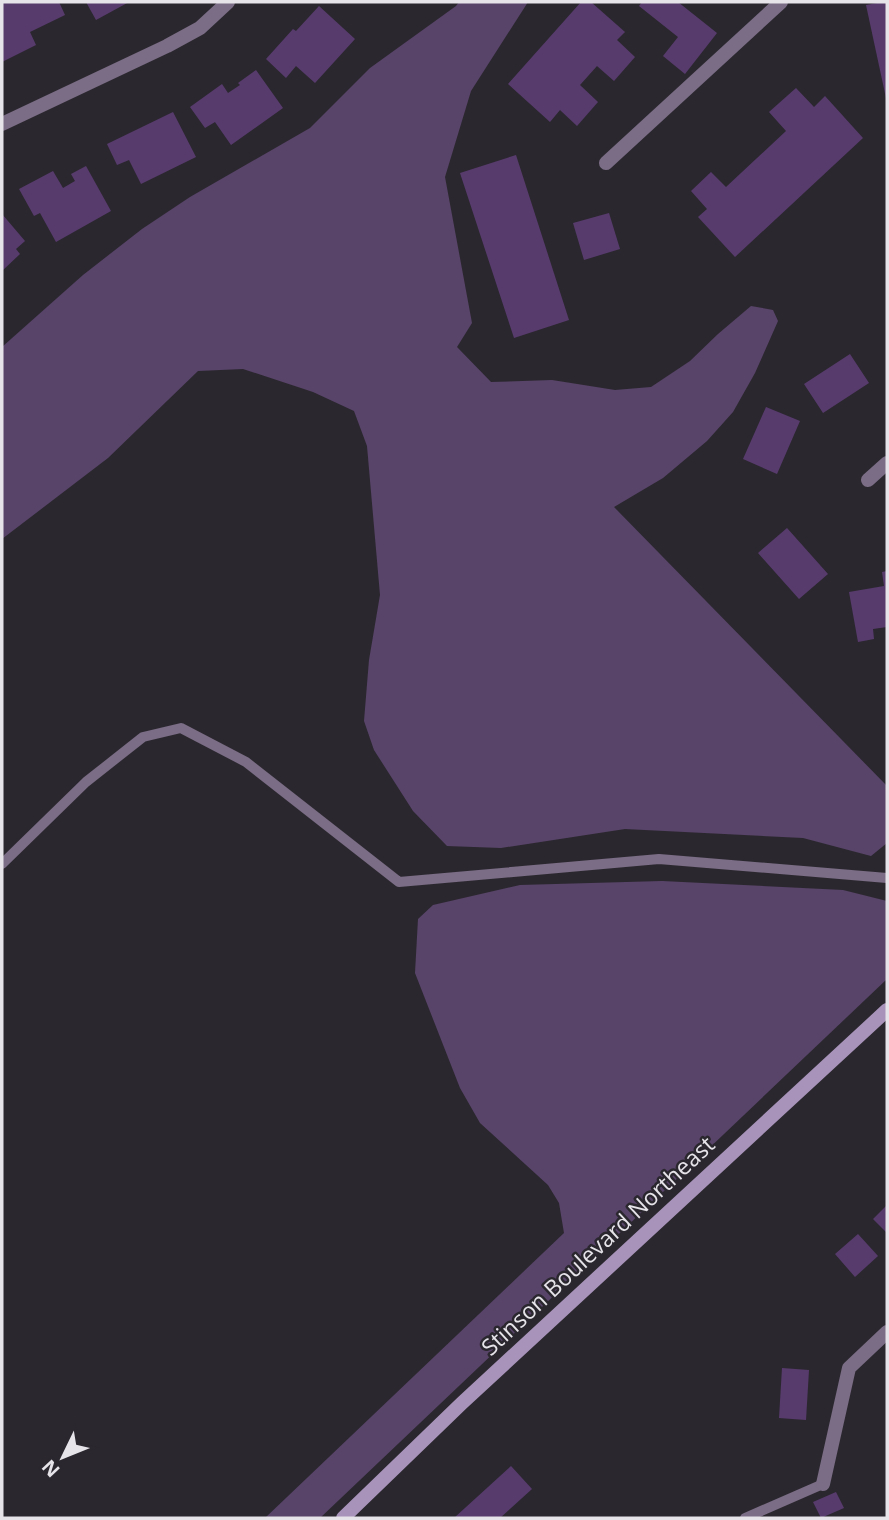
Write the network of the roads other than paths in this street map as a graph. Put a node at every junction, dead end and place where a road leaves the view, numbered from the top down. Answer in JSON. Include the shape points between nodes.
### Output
{"nodes":[{"id":1,"x":228,"y":2,"type":"edge"},
{"id":2,"x":781,"y":2,"type":"edge"},
{"id":3,"x":2,"y":124,"type":"edge"},
{"id":4,"x":606,"y":163,"type":"dead end"},
{"id":5,"x":887,"y":463,"type":"edge"},
{"id":6,"x":869,"y":480,"type":"dead end"},
{"id":7,"x":2,"y":864,"type":"edge"},
{"id":8,"x":887,"y":878,"type":"edge"},
{"id":9,"x":887,"y":1010,"type":"edge"},
{"id":10,"x":887,"y":1332,"type":"edge"},
{"id":11,"x":823,"y":1484,"type":"joint"},
{"id":12,"x":343,"y":1518,"type":"edge"},
{"id":13,"x":745,"y":1518,"type":"edge"}],
"edges":[{"from":1,"to":3,"type":"street","via":[[200,27],[167,46]]},
{"from":2,"to":4,"type":"street"},
{"from":5,"to":6,"type":"street"},
{"from":7,"to":8,"type":"lane","via":[[86,782],[143,737],[181,729],[246,762],[399,882],[659,859]]},
{"from":9,"to":12,"type":"street","name":"Stinson Boulevard Northeast"},
{"from":10,"to":11,"type":"street","via":[[849,1368]]},
{"from":11,"to":13,"type":"lane"}]}
